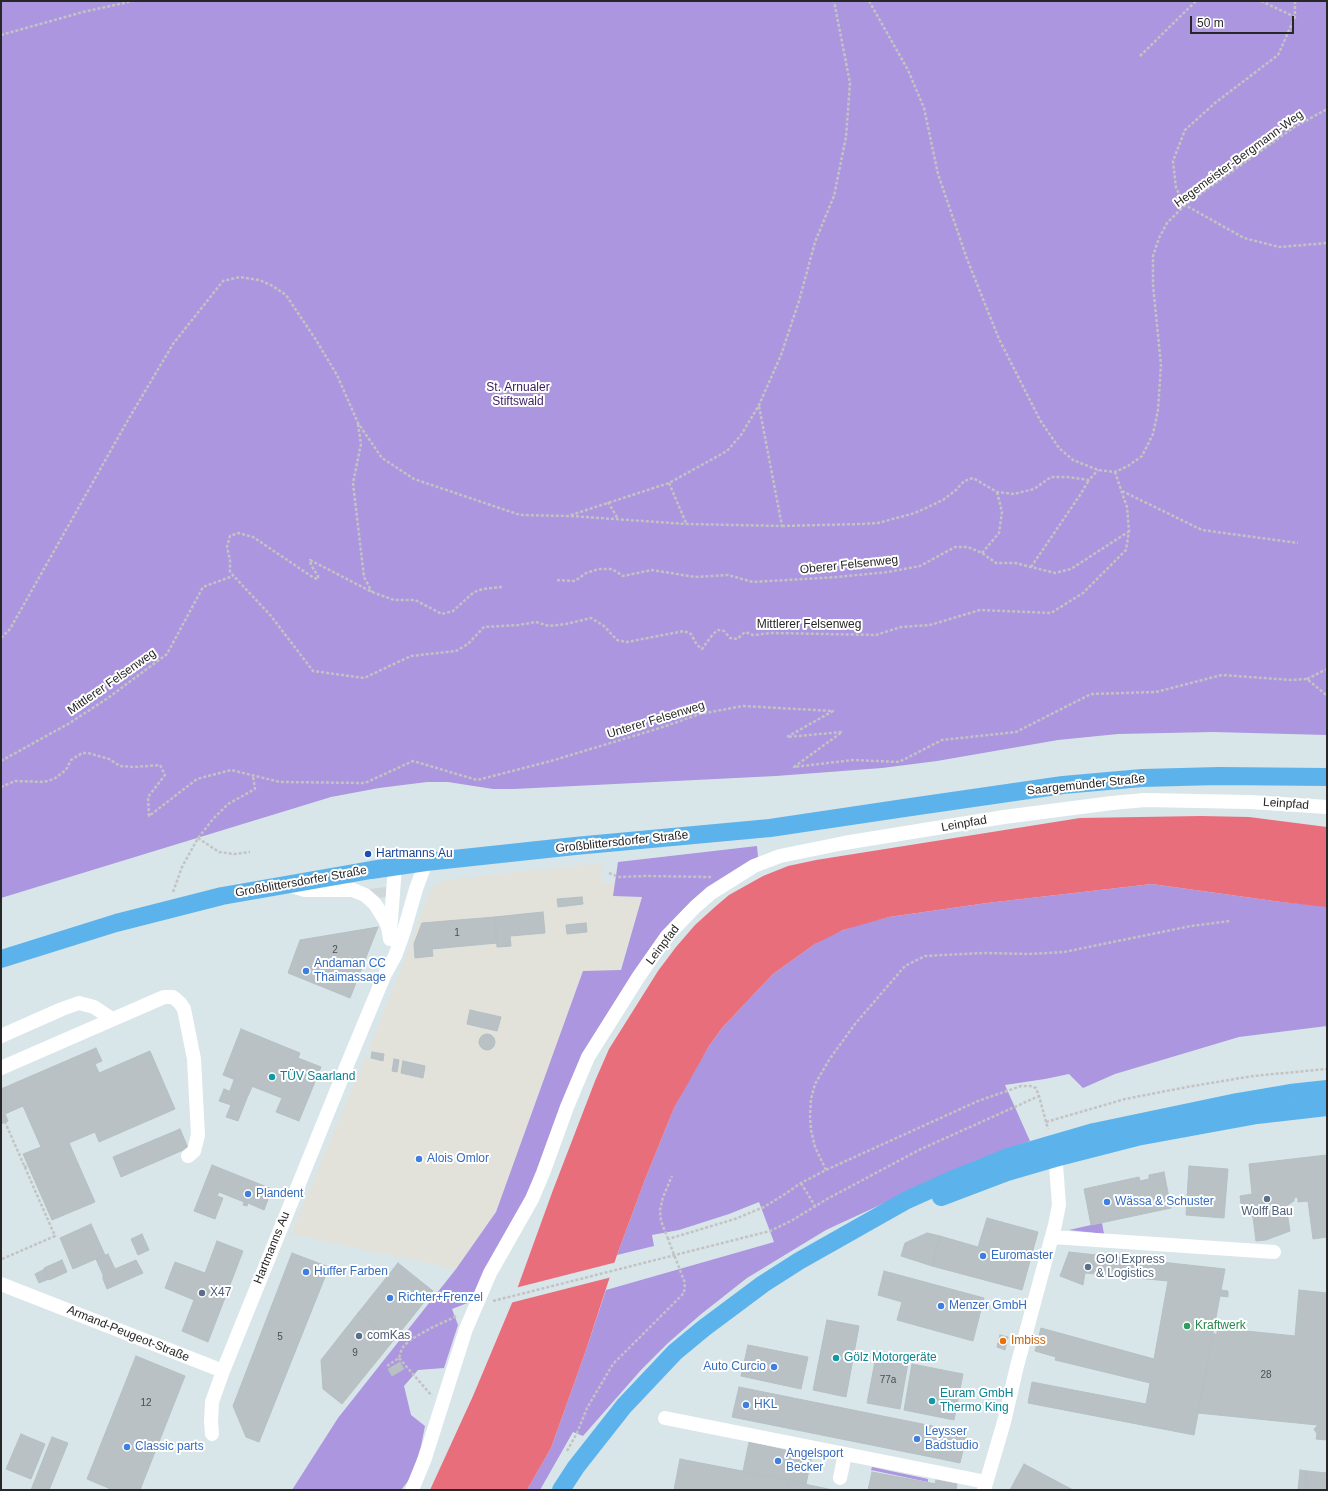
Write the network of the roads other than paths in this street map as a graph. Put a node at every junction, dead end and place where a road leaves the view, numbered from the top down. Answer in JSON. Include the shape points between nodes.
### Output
{"nodes":[{"id":1,"x":1327,"y":777,"type":"edge"},
{"id":2,"x":1327,"y":807,"type":"edge"},
{"id":3,"x":847,"y":817,"type":"joint"},
{"id":4,"x":426,"y":862,"type":"junction"},
{"id":5,"x":395,"y":866,"type":"junction"},
{"id":6,"x":288,"y":885,"type":"junction"},
{"id":7,"x":390,"y":939,"type":"junction"},
{"id":8,"x":1,"y":959,"type":"edge"},
{"id":9,"x":384,"y":976,"type":"junction"},
{"id":10,"x":112,"y":1019,"type":"junction"},
{"id":11,"x":1,"y":1036,"type":"edge"},
{"id":12,"x":1,"y":1068,"type":"edge"},
{"id":13,"x":1327,"y":1089,"type":"edge"},
{"id":14,"x":1327,"y":1107,"type":"edge"},
{"id":15,"x":1053,"y":1151,"type":"junction"},
{"id":16,"x":188,"y":1156,"type":"dead end"},
{"id":17,"x":1052,"y":1237,"type":"junction"},
{"id":18,"x":1274,"y":1252,"type":"dead end"},
{"id":19,"x":1,"y":1284,"type":"edge"},
{"id":20,"x":223,"y":1371,"type":"junction"},
{"id":21,"x":665,"y":1418,"type":"dead end"},
{"id":22,"x":212,"y":1434,"type":"dead end"},
{"id":23,"x":844,"y":1454,"type":"junction"},
{"id":24,"x":840,"y":1478,"type":"dead end"},
{"id":25,"x":985,"y":1486,"type":"edge"},
{"id":26,"x":412,"y":1490,"type":"edge"},
{"id":27,"x":561,"y":1490,"type":"edge"}],
"edges":[{"from":1,"to":3,"type":"main road","name":"Saargemünder Straße","via":[[1142,778],[1063,785]]},
{"from":2,"to":26,"type":"street","name":"Leinpfad","via":[[1146,800],[1004,817],[793,853],[766,861],[737,876],[711,894],[695,906],[668,936],[588,1057],[532,1199],[490,1273],[466,1329],[426,1458]]},
{"from":3,"to":4,"type":"main road","name":"Großblittersdorfer Straße","via":[[770,828]]},
{"from":4,"to":5,"type":"main road","name":"Großblittersdorfer Straße"},
{"from":4,"to":9,"type":"street","name":"Hartmanns Au","via":[[395,956]]},
{"from":5,"to":6,"type":"main road","name":"Großblittersdorfer Straße"},
{"from":5,"to":7,"type":"street","name":"Hartmanns Au"},
{"from":6,"to":7,"type":"street","name":"Hartmanns Au","via":[[305,890],[353,890],[365,895],[375,904],[385,920]]},
{"from":6,"to":8,"type":"main road","name":"Großblittersdorfer Straße","via":[[222,896],[123,921]]},
{"from":7,"to":9,"type":"street","name":"Hartmanns Au"},
{"from":9,"to":20,"type":"street","name":"Hartmanns Au"},
{"from":10,"to":11,"type":"street","via":[[94,1007],[79,1003]]},
{"from":10,"to":12,"type":"street"},
{"from":10,"to":16,"type":"street","via":[[164,997],[173,997],[184,1009],[194,1059],[198,1113],[196,1144],[194,1151]]},
{"from":13,"to":15,"type":"main road","via":[[1237,1102],[1094,1132]]},
{"from":14,"to":15,"type":"main road","via":[[1257,1115]]},
{"from":15,"to":17,"type":"street","via":[[1059,1205]]},
{"from":15,"to":27,"type":"main road","via":[[994,1177],[861,1227],[762,1284],[675,1352],[624,1406]]},
{"from":17,"to":18,"type":"street"},
{"from":17,"to":25,"type":"street"},
{"from":19,"to":20,"type":"street","name":"Armand-Peugeot-Straße"},
{"from":20,"to":22,"type":"street","name":"Hartmanns Au","via":[[212,1402]]},
{"from":21,"to":23,"type":"street"},
{"from":23,"to":24,"type":"street"},
{"from":23,"to":25,"type":"street"}]}
